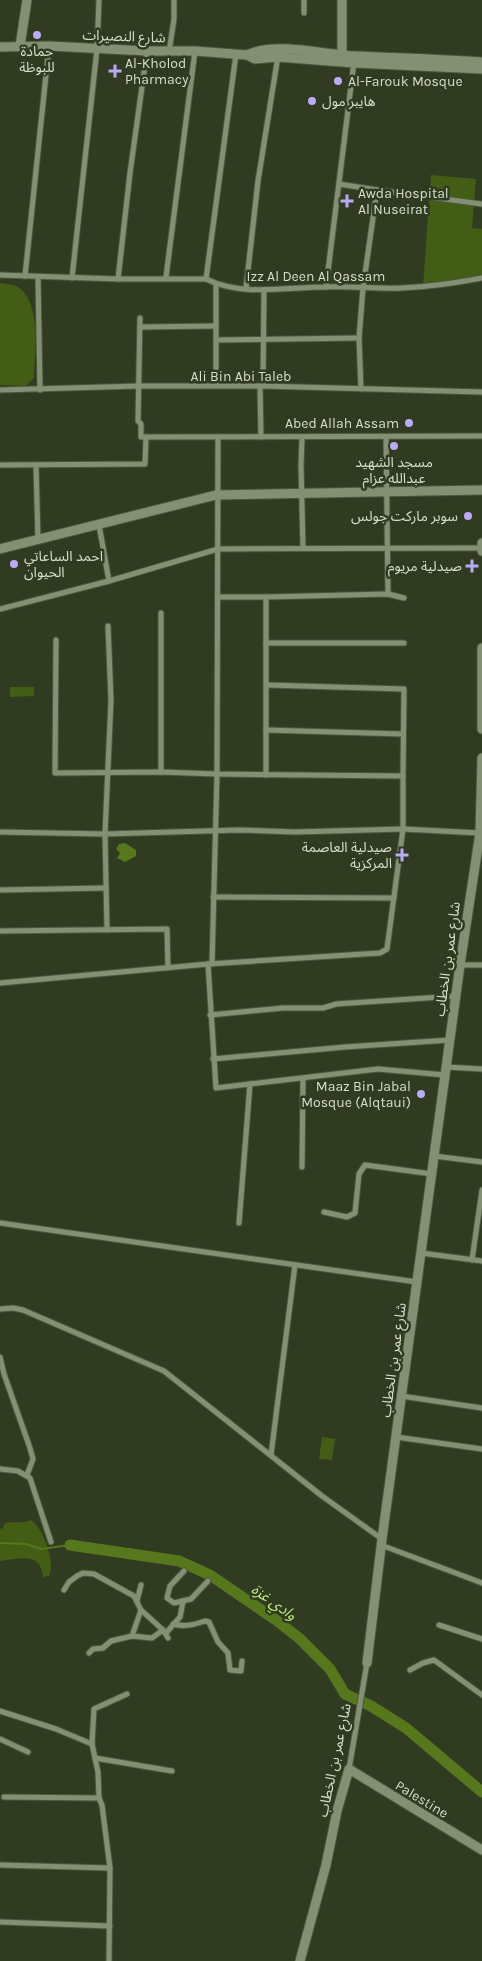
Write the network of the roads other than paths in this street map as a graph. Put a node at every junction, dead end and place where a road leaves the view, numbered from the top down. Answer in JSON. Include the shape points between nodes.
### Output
{"nodes":[{"id":1,"x":27,"y":0,"type":"edge"},
{"id":2,"x":99,"y":0,"type":"edge"},
{"id":3,"x":174,"y":0,"type":"edge"},
{"id":4,"x":304,"y":0,"type":"edge"},
{"id":5,"x":342,"y":0,"type":"edge"},
{"id":6,"x":304,"y":13,"type":"dead end"},
{"id":7,"x":20,"y":46,"type":"junction"},
{"id":8,"x":49,"y":46,"type":"junction"},
{"id":9,"x":97,"y":49,"type":"junction"},
{"id":10,"x":0,"y":50,"type":"edge"},
{"id":11,"x":147,"y":51,"type":"junction"},
{"id":12,"x":169,"y":52,"type":"junction"},
{"id":13,"x":195,"y":52,"type":"junction"},
{"id":14,"x":279,"y":53,"type":"junction"},
{"id":15,"x":236,"y":54,"type":"junction"},
{"id":16,"x":342,"y":56,"type":"junction"},
{"id":17,"x":354,"y":60,"type":"junction"},
{"id":18,"x":482,"y":62,"type":"edge"},
{"id":19,"x":482,"y":69,"type":"edge"},
{"id":20,"x":339,"y":184,"type":"junction"},
{"id":21,"x":377,"y":190,"type":"junction"},
{"id":22,"x":482,"y":204,"type":"edge"},
{"id":23,"x":0,"y":275,"type":"edge"},
{"id":24,"x":25,"y":276,"type":"junction"},
{"id":25,"x":38,"y":277,"type":"junction"},
{"id":26,"x":166,"y":277,"type":"junction"},
{"id":27,"x":72,"y":278,"type":"junction"},
{"id":28,"x":482,"y":278,"type":"edge"},
{"id":29,"x":118,"y":279,"type":"junction"},
{"id":30,"x":206,"y":279,"type":"junction"},
{"id":31,"x":216,"y":284,"type":"junction"},
{"id":32,"x":326,"y":287,"type":"junction"},
{"id":33,"x":246,"y":288,"type":"junction"},
{"id":34,"x":363,"y":288,"type":"junction"},
{"id":35,"x":264,"y":290,"type":"junction"},
{"id":36,"x":140,"y":318,"type":"dead end"},
{"id":37,"x":216,"y":326,"type":"junction"},
{"id":38,"x":140,"y":327,"type":"junction"},
{"id":39,"x":360,"y":338,"type":"junction"},
{"id":40,"x":216,"y":340,"type":"junction"},
{"id":41,"x":263,"y":340,"type":"junction"},
{"id":42,"x":139,"y":386,"type":"junction"},
{"id":43,"x":216,"y":386,"type":"junction"},
{"id":44,"x":261,"y":386,"type":"junction"},
{"id":45,"x":361,"y":389,"type":"junction"},
{"id":46,"x":0,"y":390,"type":"edge"},
{"id":47,"x":40,"y":390,"type":"junction"},
{"id":48,"x":482,"y":392,"type":"edge"},
{"id":49,"x":482,"y":436,"type":"edge"},
{"id":50,"x":146,"y":437,"type":"junction"},
{"id":51,"x":218,"y":437,"type":"junction"},
{"id":52,"x":261,"y":437,"type":"junction"},
{"id":53,"x":386,"y":437,"type":"junction"},
{"id":54,"x":302,"y":438,"type":"junction"},
{"id":55,"x":0,"y":465,"type":"edge"},
{"id":56,"x":36,"y":465,"type":"junction"},
{"id":57,"x":482,"y":490,"type":"edge"},
{"id":58,"x":386,"y":492,"type":"junction"},
{"id":59,"x":303,"y":494,"type":"junction"},
{"id":60,"x":216,"y":495,"type":"junction"},
{"id":61,"x":99,"y":525,"type":"junction"},
{"id":62,"x":38,"y":540,"type":"junction"},
{"id":63,"x":482,"y":543,"type":"edge"},
{"id":64,"x":218,"y":548,"type":"junction"},
{"id":65,"x":303,"y":548,"type":"junction"},
{"id":66,"x":388,"y":548,"type":"junction"},
{"id":67,"x":0,"y":549,"type":"edge"},
{"id":68,"x":482,"y":550,"type":"edge"},
{"id":69,"x":109,"y":581,"type":"junction"},
{"id":70,"x":388,"y":594,"type":"junction"},
{"id":71,"x":219,"y":597,"type":"junction"},
{"id":72,"x":266,"y":597,"type":"junction"},
{"id":73,"x":404,"y":598,"type":"dead end"},
{"id":74,"x":0,"y":609,"type":"edge"},
{"id":75,"x":160,"y":612,"type":"dead end"},
{"id":76,"x":108,"y":626,"type":"dead end"},
{"id":77,"x":56,"y":640,"type":"dead end"},
{"id":78,"x":266,"y":642,"type":"junction"},
{"id":79,"x":404,"y":643,"type":"dead end"},
{"id":80,"x":482,"y":648,"type":"edge"},
{"id":81,"x":482,"y":678,"type":"edge"},
{"id":82,"x":266,"y":685,"type":"junction"},
{"id":83,"x":266,"y":730,"type":"junction"},
{"id":84,"x":482,"y":730,"type":"edge"},
{"id":85,"x":403,"y":734,"type":"junction"},
{"id":86,"x":482,"y":758,"type":"edge"},
{"id":87,"x":108,"y":772,"type":"junction"},
{"id":88,"x":161,"y":772,"type":"junction"},
{"id":89,"x":217,"y":774,"type":"junction"},
{"id":90,"x":266,"y":775,"type":"junction"},
{"id":91,"x":403,"y":776,"type":"junction"},
{"id":92,"x":403,"y":829,"type":"junction"},
{"id":93,"x":216,"y":830,"type":"junction"},
{"id":94,"x":481,"y":830,"type":"edge"},
{"id":95,"x":0,"y":832,"type":"edge"},
{"id":96,"x":105,"y":834,"type":"junction"},
{"id":97,"x":106,"y":888,"type":"junction"},
{"id":98,"x":0,"y":890,"type":"edge"},
{"id":99,"x":213,"y":897,"type":"junction"},
{"id":100,"x":394,"y":898,"type":"junction"},
{"id":101,"x":107,"y":930,"type":"junction"},
{"id":102,"x":0,"y":931,"type":"edge"},
{"id":103,"x":210,"y":964,"type":"junction"},
{"id":104,"x":460,"y":965,"type":"junction"},
{"id":105,"x":482,"y":965,"type":"edge"},
{"id":106,"x":168,"y":968,"type":"junction"},
{"id":107,"x":0,"y":983,"type":"edge"},
{"id":108,"x":456,"y":996,"type":"junction"},
{"id":109,"x":210,"y":1015,"type":"junction"},
{"id":110,"x":450,"y":1040,"type":"junction"},
{"id":111,"x":213,"y":1059,"type":"junction"},
{"id":112,"x":482,"y":1069,"type":"edge"},
{"id":113,"x":445,"y":1071,"type":"junction"},
{"id":114,"x":303,"y":1079,"type":"junction"},
{"id":115,"x":250,"y":1084,"type":"junction"},
{"id":116,"x":434,"y":1156,"type":"junction"},
{"id":117,"x":482,"y":1162,"type":"edge"},
{"id":118,"x":302,"y":1167,"type":"dead end"},
{"id":119,"x":432,"y":1174,"type":"junction"},
{"id":120,"x":482,"y":1190,"type":"edge"},
{"id":121,"x":324,"y":1212,"type":"dead end"},
{"id":122,"x":0,"y":1223,"type":"edge"},
{"id":123,"x":239,"y":1223,"type":"dead end"},
{"id":124,"x":421,"y":1253,"type":"junction"},
{"id":125,"x":472,"y":1260,"type":"junction"},
{"id":126,"x":482,"y":1261,"type":"edge"},
{"id":127,"x":295,"y":1265,"type":"junction"},
{"id":128,"x":417,"y":1282,"type":"junction"},
{"id":129,"x":0,"y":1309,"type":"edge"},
{"id":130,"x":0,"y":1357,"type":"edge"},
{"id":131,"x":401,"y":1396,"type":"junction"},
{"id":132,"x":482,"y":1408,"type":"edge"},
{"id":133,"x":396,"y":1437,"type":"junction"},
{"id":134,"x":482,"y":1449,"type":"edge"},
{"id":135,"x":271,"y":1455,"type":"junction"},
{"id":136,"x":0,"y":1468,"type":"edge"},
{"id":137,"x":27,"y":1475,"type":"junction"},
{"id":138,"x":52,"y":1542,"type":"dead end"},
{"id":139,"x":381,"y":1542,"type":"junction"},
{"id":140,"x":184,"y":1571,"type":"dead end"},
{"id":141,"x":208,"y":1581,"type":"dead end"},
{"id":142,"x":482,"y":1583,"type":"edge"},
{"id":143,"x":141,"y":1585,"type":"dead end"},
{"id":144,"x":64,"y":1590,"type":"dead end"},
{"id":145,"x":137,"y":1601,"type":"junction"},
{"id":146,"x":183,"y":1602,"type":"junction"},
{"id":147,"x":140,"y":1610,"type":"junction"},
{"id":148,"x":173,"y":1624,"type":"junction"},
{"id":149,"x":440,"y":1625,"type":"dead end"},
{"id":150,"x":166,"y":1634,"type":"junction"},
{"id":151,"x":132,"y":1636,"type":"junction"},
{"id":152,"x":482,"y":1639,"type":"edge"},
{"id":153,"x":89,"y":1653,"type":"dead end"},
{"id":154,"x":242,"y":1661,"type":"dead end"},
{"id":155,"x":366,"y":1663,"type":"joint"},
{"id":156,"x":410,"y":1670,"type":"dead end"},
{"id":157,"x":127,"y":1694,"type":"dead end"},
{"id":158,"x":482,"y":1695,"type":"edge"},
{"id":159,"x":0,"y":1711,"type":"edge"},
{"id":160,"x":0,"y":1739,"type":"edge"},
{"id":161,"x":92,"y":1744,"type":"junction"},
{"id":162,"x":28,"y":1752,"type":"dead end"},
{"id":163,"x":95,"y":1758,"type":"junction"},
{"id":164,"x":349,"y":1769,"type":"junction"},
{"id":165,"x":172,"y":1771,"type":"dead end"},
{"id":166,"x":4,"y":1797,"type":"dead end"},
{"id":167,"x":99,"y":1798,"type":"junction"},
{"id":168,"x":482,"y":1850,"type":"edge"},
{"id":169,"x":0,"y":1865,"type":"edge"},
{"id":170,"x":110,"y":1868,"type":"junction"},
{"id":171,"x":0,"y":1922,"type":"edge"},
{"id":172,"x":110,"y":1926,"type":"junction"},
{"id":173,"x":109,"y":1961,"type":"edge"},
{"id":174,"x":300,"y":1961,"type":"edge"}],
"edges":[{"from":1,"to":7,"type":"street"},
{"from":2,"to":9,"type":"street"},
{"from":3,"to":12,"type":"street"},
{"from":4,"to":6,"type":"street"},
{"from":5,"to":16,"type":"street"},
{"from":7,"to":8,"type":"street","name":"شارع النصيرات"},
{"from":7,"to":10,"type":"street","name":"شارع النصيرات"},
{"from":8,"to":9,"type":"street","name":"شارع النصيرات"},
{"from":8,"to":24,"type":"street"},
{"from":9,"to":11,"type":"street","name":"شارع النصيرات"},
{"from":9,"to":27,"type":"street"},
{"from":11,"to":12,"type":"street","name":"شارع النصيرات"},
{"from":11,"to":29,"type":"street"},
{"from":12,"to":13,"type":"street","name":"شارع النصيرات"},
{"from":13,"to":15,"type":"street","name":"شارع النصيرات"},
{"from":13,"to":26,"type":"street"},
{"from":14,"to":15,"type":"street","name":"شارع النصيرات","via":[[255,59]]},
{"from":14,"to":16,"type":"street","name":"شارع النصيرات"},
{"from":14,"to":17,"type":"street","name":"شارع النصيرات"},
{"from":14,"to":33,"type":"street","via":[[258,181]]},
{"from":15,"to":30,"type":"street"},
{"from":16,"to":17,"type":"street","name":"شارع النصيرات"},
{"from":17,"to":18,"type":"street","name":"شارع النصيرات"},
{"from":17,"to":19,"type":"street","name":"شارع النصيرات"},
{"from":17,"to":20,"type":"street"},
{"from":20,"to":21,"type":"street"},
{"from":20,"to":32,"type":"street"},
{"from":21,"to":22,"type":"street"},
{"from":21,"to":34,"type":"street"},
{"from":23,"to":24,"type":"street","name":"Izz Al Deen Al Qassam"},
{"from":24,"to":25,"type":"street","name":"Izz Al Deen Al Qassam"},
{"from":25,"to":27,"type":"street","name":"Izz Al Deen Al Qassam"},
{"from":25,"to":47,"type":"street"},
{"from":26,"to":29,"type":"street","name":"Izz Al Deen Al Qassam"},
{"from":26,"to":30,"type":"street","name":"Izz Al Deen Al Qassam"},
{"from":27,"to":29,"type":"street","name":"Izz Al Deen Al Qassam"},
{"from":28,"to":34,"type":"street","name":"Izz Al Deen Al Qassam","via":[[443,285]]},
{"from":30,"to":31,"type":"street","name":"Izz Al Deen Al Qassam"},
{"from":31,"to":33,"type":"street","name":"Izz Al Deen Al Qassam"},
{"from":31,"to":37,"type":"street"},
{"from":32,"to":34,"type":"street","name":"Izz Al Deen Al Qassam"},
{"from":32,"to":35,"type":"street","name":"Izz Al Deen Al Qassam"},
{"from":33,"to":35,"type":"street","name":"Izz Al Deen Al Qassam"},
{"from":34,"to":39,"type":"street"},
{"from":35,"to":41,"type":"street"},
{"from":36,"to":38,"type":"street"},
{"from":37,"to":38,"type":"street"},
{"from":37,"to":40,"type":"street"},
{"from":38,"to":42,"type":"street"},
{"from":39,"to":41,"type":"street"},
{"from":39,"to":45,"type":"street"},
{"from":40,"to":41,"type":"street"},
{"from":40,"to":43,"type":"street"},
{"from":41,"to":44,"type":"street"},
{"from":42,"to":43,"type":"street","name":"Ali Bin Abi Taleb"},
{"from":42,"to":47,"type":"street","name":"Ali Bin Abi Taleb"},
{"from":42,"to":50,"type":"street","via":[[138,421],[141,437]]},
{"from":43,"to":44,"type":"street","name":"Ali Bin Abi Taleb"},
{"from":44,"to":45,"type":"street","name":"Ali Bin Abi Taleb"},
{"from":44,"to":52,"type":"street"},
{"from":45,"to":48,"type":"street","name":"Ali Bin Abi Taleb"},
{"from":46,"to":47,"type":"street","name":"Ali Bin Abi Taleb"},
{"from":49,"to":53,"type":"street"},
{"from":50,"to":51,"type":"street"},
{"from":50,"to":56,"type":"street","via":[[145,464]]},
{"from":51,"to":52,"type":"street"},
{"from":51,"to":60,"type":"street"},
{"from":52,"to":54,"type":"street"},
{"from":53,"to":54,"type":"street"},
{"from":53,"to":58,"type":"street"},
{"from":54,"to":59,"type":"street"},
{"from":55,"to":56,"type":"street"},
{"from":56,"to":62,"type":"street"},
{"from":57,"to":58,"type":"street"},
{"from":58,"to":59,"type":"street"},
{"from":58,"to":66,"type":"street"},
{"from":59,"to":60,"type":"street"},
{"from":59,"to":65,"type":"street"},
{"from":60,"to":61,"type":"street"},
{"from":60,"to":64,"type":"street"},
{"from":61,"to":62,"type":"street"},
{"from":61,"to":69,"type":"street"},
{"from":62,"to":67,"type":"street"},
{"from":63,"to":68,"type":"street"},
{"from":64,"to":65,"type":"street"},
{"from":64,"to":69,"type":"street"},
{"from":64,"to":71,"type":"street"},
{"from":65,"to":66,"type":"street"},
{"from":66,"to":68,"type":"street"},
{"from":66,"to":70,"type":"street"},
{"from":69,"to":74,"type":"street"},
{"from":70,"to":72,"type":"street"},
{"from":70,"to":73,"type":"street"},
{"from":71,"to":72,"type":"street"},
{"from":71,"to":89,"type":"street"},
{"from":72,"to":78,"type":"street"},
{"from":75,"to":88,"type":"street"},
{"from":76,"to":87,"type":"street","via":[[111,700]]},
{"from":77,"to":87,"type":"street","via":[[55,773]]},
{"from":78,"to":79,"type":"street"},
{"from":78,"to":82,"type":"street"},
{"from":80,"to":81,"type":"street"},
{"from":81,"to":84,"type":"street"},
{"from":82,"to":83,"type":"street"},
{"from":82,"to":85,"type":"street","via":[[404,690]]},
{"from":83,"to":85,"type":"street"},
{"from":83,"to":90,"type":"street"},
{"from":85,"to":91,"type":"street"},
{"from":86,"to":94,"type":"street","name":"شارع عمر بن الخطاب"},
{"from":87,"to":88,"type":"street"},
{"from":87,"to":96,"type":"street"},
{"from":88,"to":89,"type":"street"},
{"from":89,"to":90,"type":"street"},
{"from":89,"to":93,"type":"street"},
{"from":90,"to":91,"type":"street"},
{"from":91,"to":92,"type":"street"},
{"from":92,"to":93,"type":"street"},
{"from":92,"to":94,"type":"street"},
{"from":92,"to":100,"type":"street"},
{"from":93,"to":96,"type":"street"},
{"from":93,"to":99,"type":"street"},
{"from":94,"to":104,"type":"street","name":"شارع عمر بن الخطاب"},
{"from":95,"to":96,"type":"street"},
{"from":96,"to":97,"type":"street"},
{"from":97,"to":98,"type":"street"},
{"from":97,"to":101,"type":"street"},
{"from":99,"to":100,"type":"street"},
{"from":99,"to":103,"type":"street","via":[[215,912]]},
{"from":100,"to":103,"type":"street","via":[[387,949],[380,953]]},
{"from":101,"to":102,"type":"street"},
{"from":101,"to":106,"type":"street","via":[[168,929]]},
{"from":103,"to":106,"type":"street"},
{"from":103,"to":109,"type":"street"},
{"from":104,"to":105,"type":"street"},
{"from":104,"to":108,"type":"street","name":"شارع عمر بن الخطاب"},
{"from":106,"to":107,"type":"street"},
{"from":108,"to":109,"type":"street"},
{"from":108,"to":110,"type":"street","name":"شارع عمر بن الخطاب"},
{"from":109,"to":111,"type":"street"},
{"from":110,"to":111,"type":"street"},
{"from":110,"to":113,"type":"street","name":"شارع عمر بن الخطاب"},
{"from":111,"to":115,"type":"street","via":[[216,1088]]},
{"from":112,"to":113,"type":"street"},
{"from":113,"to":114,"type":"street","via":[[378,1069]]},
{"from":113,"to":116,"type":"street","name":"شارع عمر بن الخطاب"},
{"from":114,"to":115,"type":"street"},
{"from":114,"to":118,"type":"street"},
{"from":115,"to":123,"type":"street"},
{"from":116,"to":117,"type":"street"},
{"from":116,"to":119,"type":"street","name":"شارع عمر بن الخطاب"},
{"from":119,"to":121,"type":"street","via":[[365,1165],[359,1174],[355,1213],[347,1217]]},
{"from":119,"to":124,"type":"street","name":"شارع عمر بن الخطاب"},
{"from":120,"to":125,"type":"street"},
{"from":122,"to":127,"type":"street"},
{"from":124,"to":125,"type":"street"},
{"from":124,"to":128,"type":"street","name":"شارع عمر بن الخطاب"},
{"from":125,"to":126,"type":"street"},
{"from":127,"to":128,"type":"street"},
{"from":127,"to":135,"type":"street"},
{"from":128,"to":131,"type":"street","name":"شارع عمر بن الخطاب"},
{"from":129,"to":135,"type":"street","via":[[23,1310],[164,1371]]},
{"from":130,"to":137,"type":"street","via":[[33,1459]]},
{"from":131,"to":132,"type":"street"},
{"from":131,"to":133,"type":"street","name":"شارع عمر بن الخطاب"},
{"from":133,"to":134,"type":"street"},
{"from":133,"to":139,"type":"street","name":"شارع عمر بن الخطاب"},
{"from":135,"to":139,"type":"street"},
{"from":136,"to":137,"type":"street"},
{"from":137,"to":138,"type":"street","via":[[34,1485]]},
{"from":139,"to":142,"type":"street"},
{"from":139,"to":155,"type":"street","name":"شارع عمر بن الخطاب"},
{"from":140,"to":146,"type":"street","via":[[170,1586],[167,1598],[174,1604]]},
{"from":141,"to":146,"type":"street","via":[[191,1599]]},
{"from":143,"to":145,"type":"street"},
{"from":144,"to":145,"type":"street","via":[[77,1576],[94,1574],[134,1596]]},
{"from":145,"to":147,"type":"street"},
{"from":146,"to":148,"type":"street","via":[[180,1617]]},
{"from":147,"to":150,"type":"street"},
{"from":147,"to":151,"type":"street"},
{"from":148,"to":150,"type":"street"},
{"from":148,"to":154,"type":"street","via":[[183,1627],[209,1622],[218,1642],[228,1653],[230,1670],[241,1671]]},
{"from":149,"to":152,"type":"street"},
{"from":150,"to":151,"type":"street","via":[[152,1638]]},
{"from":151,"to":153,"type":"street","via":[[111,1641]]},
{"from":155,"to":164,"type":"street","name":"شارع عمر بن الخطاب"},
{"from":156,"to":158,"type":"street","via":[[434,1660]]},
{"from":157,"to":161,"type":"street","via":[[94,1709]]},
{"from":159,"to":161,"type":"street"},
{"from":160,"to":162,"type":"street"},
{"from":161,"to":163,"type":"street"},
{"from":163,"to":165,"type":"street"},
{"from":163,"to":167,"type":"street"},
{"from":164,"to":168,"type":"street","name":"Palestine"},
{"from":164,"to":174,"type":"street","name":"شارع عمر بن الخطاب"},
{"from":166,"to":167,"type":"street"},
{"from":167,"to":170,"type":"street"},
{"from":169,"to":170,"type":"street"},
{"from":170,"to":172,"type":"street"},
{"from":171,"to":172,"type":"street"},
{"from":172,"to":173,"type":"street"}]}
